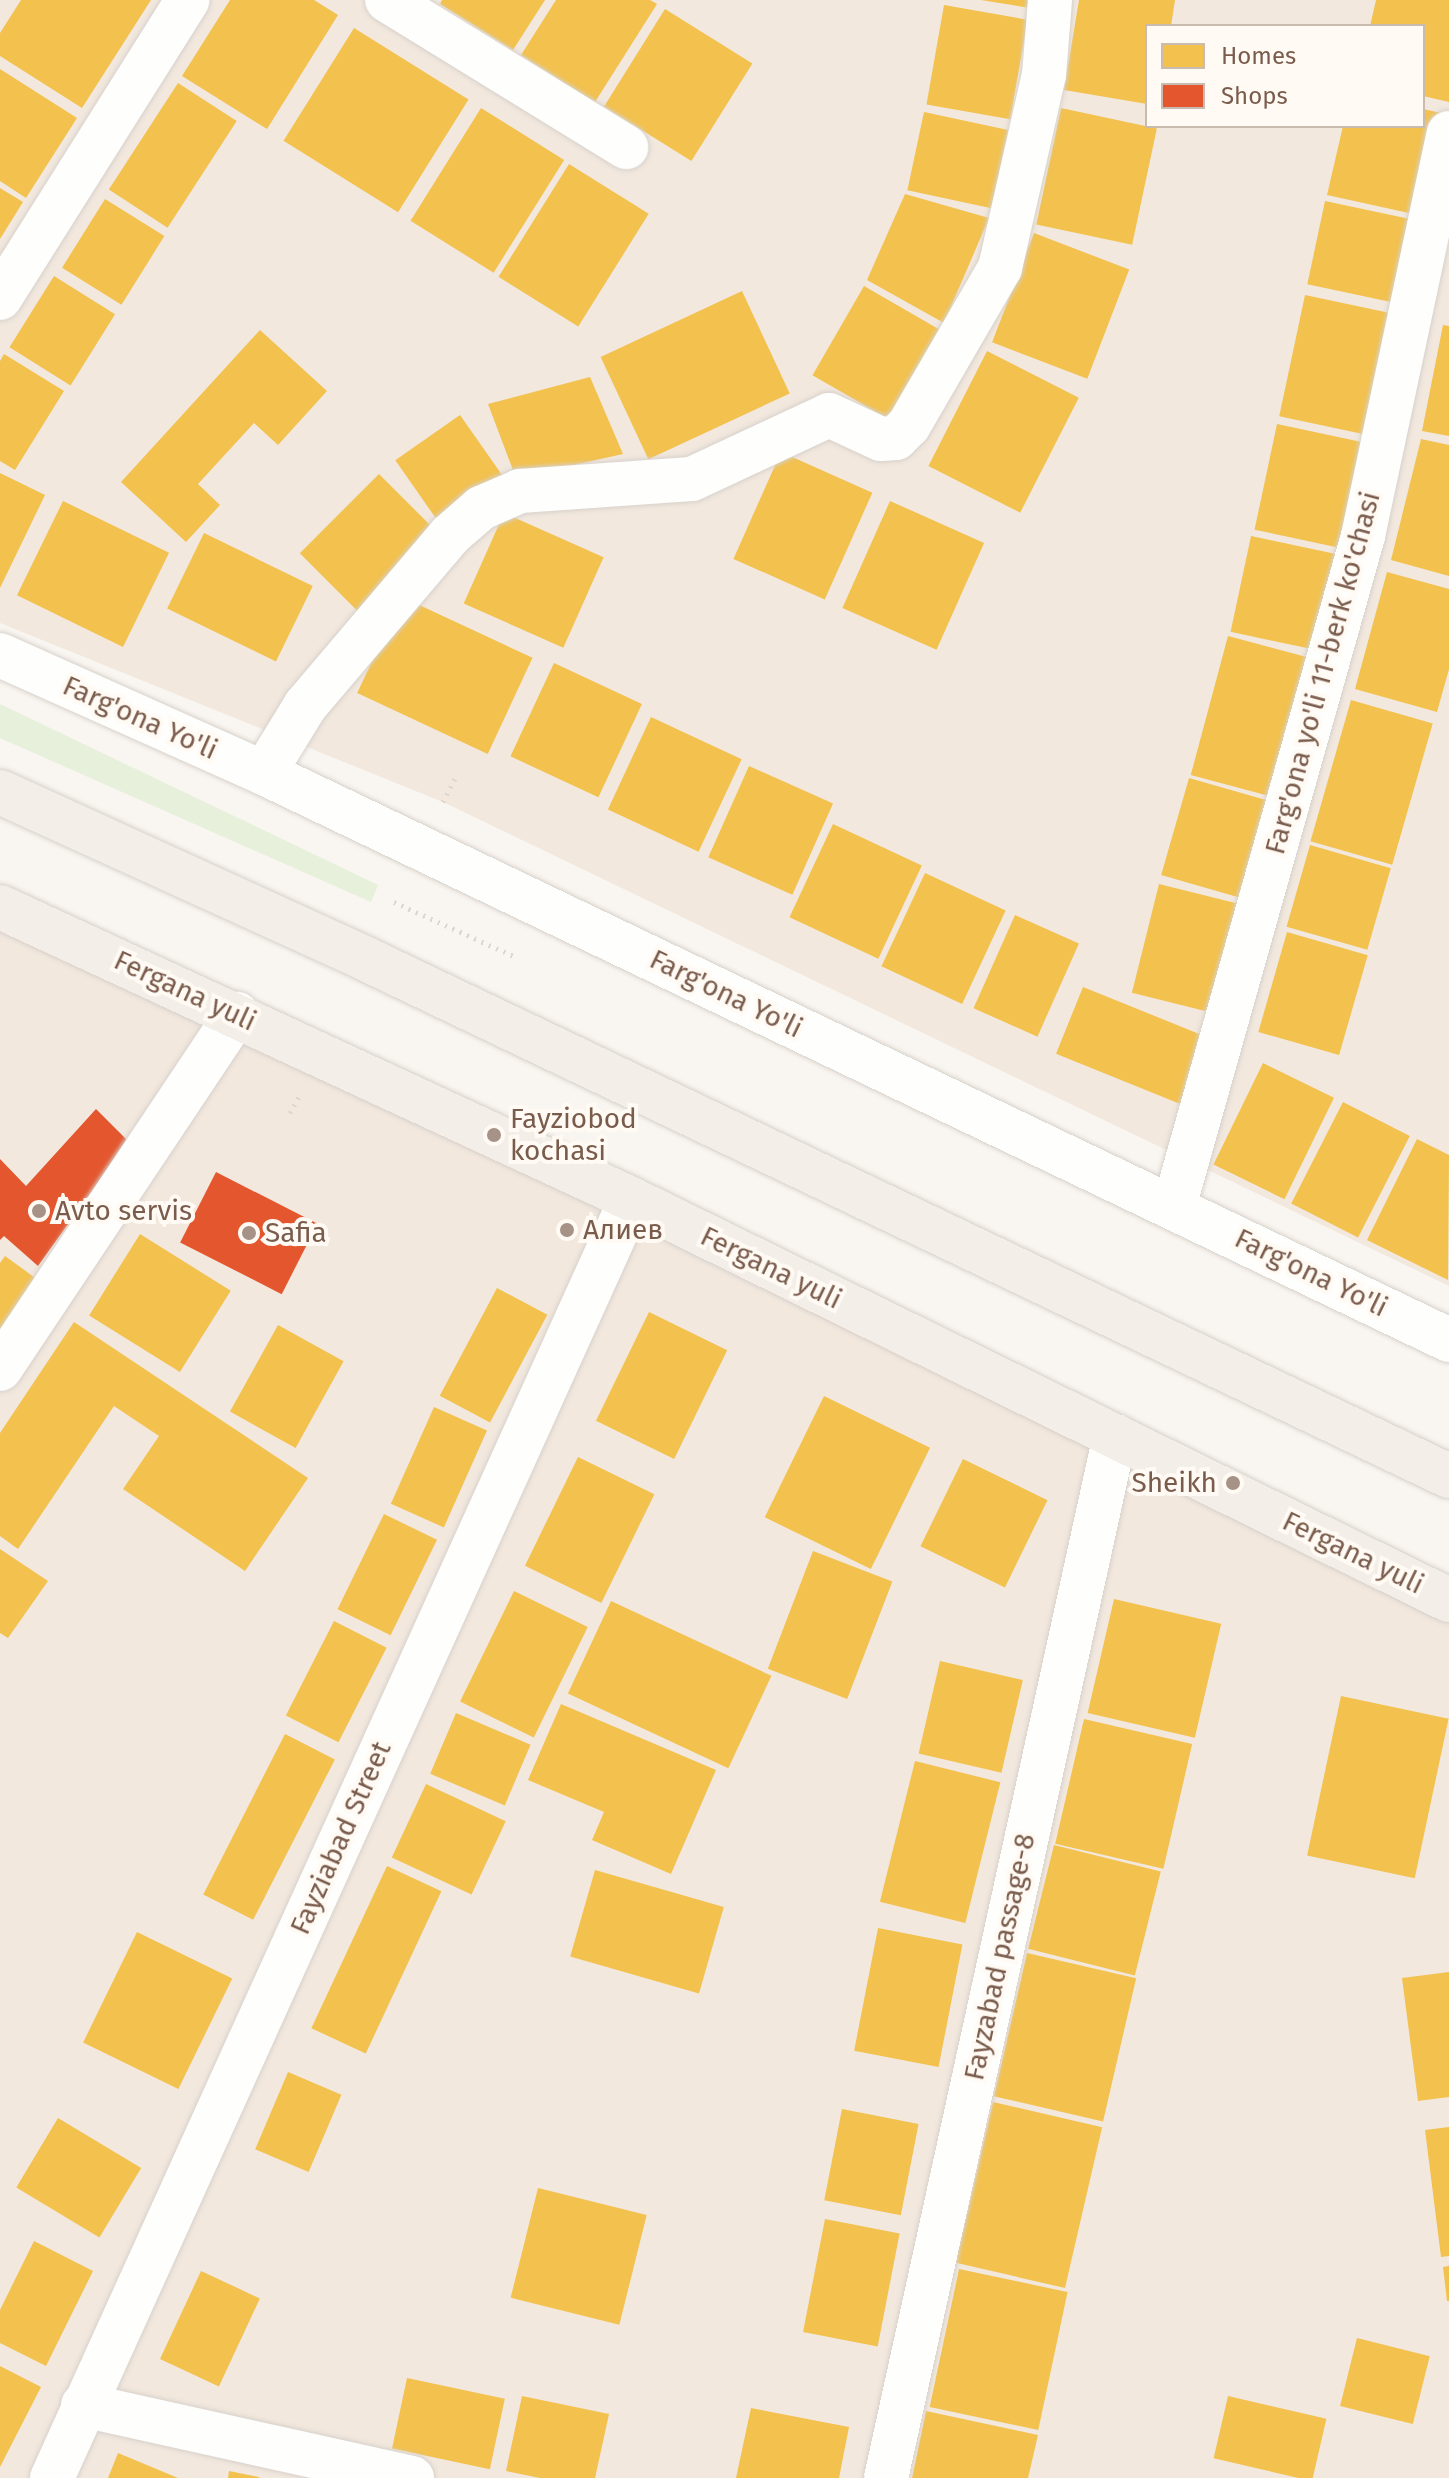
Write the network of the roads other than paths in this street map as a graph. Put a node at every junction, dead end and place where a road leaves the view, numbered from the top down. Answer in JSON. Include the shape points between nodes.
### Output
{"nodes":[{"id":1,"x":188,"y":0,"type":"edge"},
{"id":2,"x":387,"y":0,"type":"edge"},
{"id":3,"x":1050,"y":0,"type":"edge"},
{"id":4,"x":1449,"y":133,"type":"edge"},
{"id":5,"x":626,"y":147,"type":"dead end"},
{"id":6,"x":0,"y":298,"type":"edge"},
{"id":7,"x":0,"y":655,"type":"edge"},
{"id":8,"x":264,"y":773,"type":"junction"},
{"id":9,"x":0,"y":792,"type":"edge"},
{"id":10,"x":0,"y":907,"type":"edge"},
{"id":11,"x":237,"y":1014,"type":"junction"},
{"id":12,"x":631,"y":1199,"type":"junction"},
{"id":13,"x":1174,"y":1207,"type":"junction"},
{"id":14,"x":1449,"y":1340,"type":"edge"},
{"id":15,"x":0,"y":1369,"type":"edge"},
{"id":16,"x":1115,"y":1436,"type":"junction"},
{"id":17,"x":1437,"y":1469,"type":"edge"},
{"id":18,"x":1449,"y":1600,"type":"edge"},
{"id":19,"x":83,"y":2405,"type":"junction"},
{"id":20,"x":52,"y":2478,"type":"edge"},
{"id":21,"x":412,"y":2478,"type":"edge"},
{"id":22,"x":886,"y":2478,"type":"edge"}],
"edges":[{"from":1,"to":6,"type":"street"},
{"from":2,"to":5,"type":"street"},
{"from":3,"to":8,"type":"street","via":[[1044,75],[1000,268],[909,425],[896,438],[881,439],[829,415],[692,479],[520,491],[481,508],[450,535],[305,706]]},
{"from":4,"to":13,"type":"street","name":"Farg'ona yo'li 11-berk ko'chasi","via":[[1363,536]]},
{"from":7,"to":8,"type":"street","name":"Farg'ona Yo'li"},
{"from":8,"to":13,"type":"street","name":"Farg'ona Yo'li"},
{"from":9,"to":17,"type":"main road","via":[[366,959]]},
{"from":10,"to":11,"type":"main road","name":"Fergana yuli"},
{"from":11,"to":12,"type":"main road","name":"Fergana yuli"},
{"from":11,"to":15,"type":"street"},
{"from":12,"to":16,"type":"main road","name":"Fergana yuli"},
{"from":12,"to":19,"type":"street","name":"Fayziabad Street"},
{"from":13,"to":14,"type":"street","name":"Farg'ona Yo'li"},
{"from":16,"to":18,"type":"main road","name":"Fergana yuli"},
{"from":16,"to":22,"type":"street","name":"Fayzabad passage-8"},
{"from":19,"to":20,"type":"street","name":"Fayziabad Street"},
{"from":19,"to":21,"type":"street"}]}
